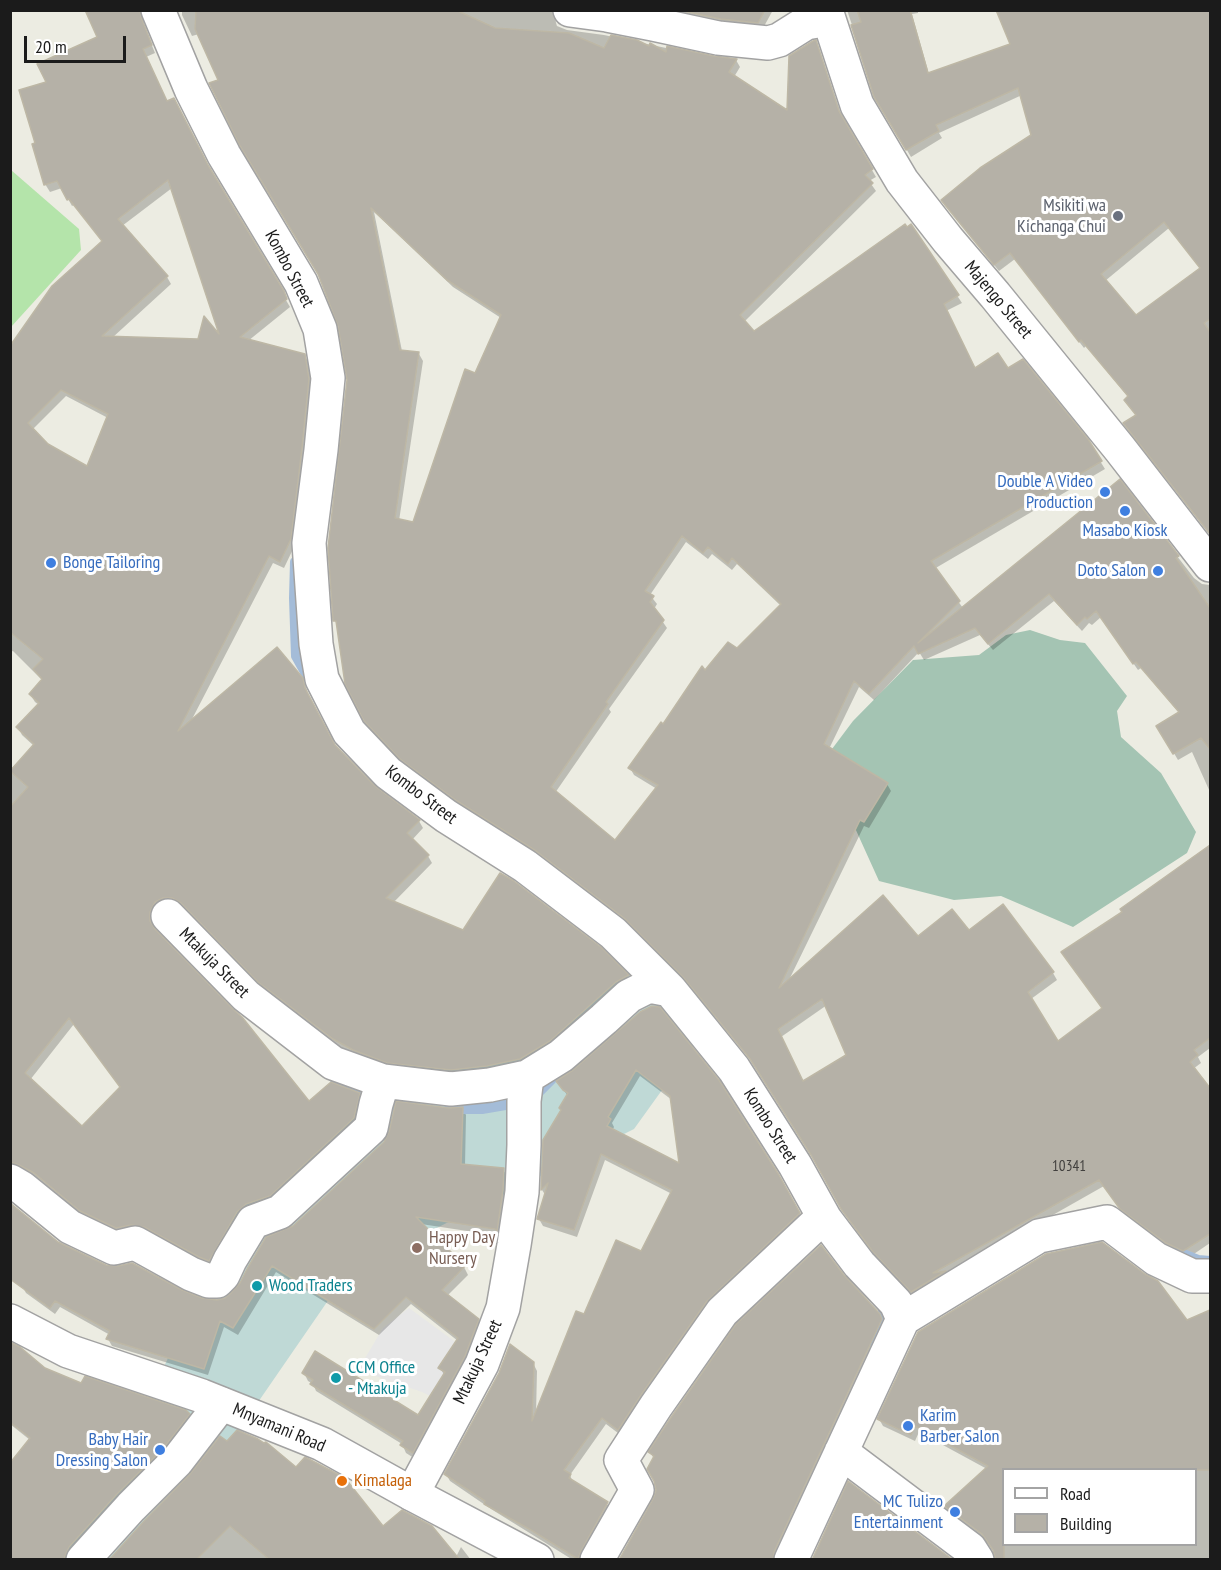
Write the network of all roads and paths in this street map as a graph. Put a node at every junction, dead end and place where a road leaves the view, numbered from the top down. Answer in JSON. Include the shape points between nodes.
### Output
{"nodes":[{"id":1,"x":158,"y":10,"type":"edge"},
{"id":2,"x":570,"y":10,"type":"edge"},
{"id":3,"x":827,"y":15,"type":"edge"},
{"id":4,"x":1210,"y":566,"type":"edge"},
{"id":5,"x":168,"y":916,"type":"dead end"},
{"id":6,"x":670,"y":990,"type":"junction"},
{"id":7,"x":527,"y":1077,"type":"junction"},
{"id":8,"x":383,"y":1081,"type":"junction"},
{"id":9,"x":10,"y":1181,"type":"edge"},
{"id":10,"x":825,"y":1219,"type":"junction"},
{"id":11,"x":1210,"y":1276,"type":"edge"},
{"id":12,"x":903,"y":1319,"type":"junction"},
{"id":13,"x":10,"y":1321,"type":"edge"},
{"id":14,"x":221,"y":1404,"type":"junction"},
{"id":15,"x":841,"y":1452,"type":"junction"},
{"id":16,"x":412,"y":1494,"type":"junction"},
{"id":17,"x":83,"y":1560,"type":"edge"},
{"id":18,"x":537,"y":1560,"type":"edge"},
{"id":19,"x":597,"y":1560,"type":"edge"},
{"id":20,"x":791,"y":1560,"type":"edge"},
{"id":21,"x":977,"y":1560,"type":"edge"}],
"edges":[{"from":1,"to":6,"type":"street","name":"Kombo Street","via":[[224,155],[301,283],[320,329],[328,378],[309,553],[322,679],[349,732],[388,773],[446,816],[525,866],[613,933]]},
{"from":2,"to":3,"type":"street","via":[[718,38],[768,43]]},
{"from":3,"to":4,"type":"street","name":"Majengo Street","via":[[857,105],[902,182],[1113,440]]},
{"from":5,"to":8,"type":"street","name":"Mtakuja Street","via":[[246,996],[333,1063]]},
{"from":6,"to":7,"type":"street","name":"Mtakuja Street","via":[[649,986],[629,996],[561,1056]]},
{"from":6,"to":10,"type":"street","name":"Kombo Street","via":[[734,1068]]},
{"from":7,"to":8,"type":"street","name":"Mtakuja Street","via":[[452,1089]]},
{"from":7,"to":16,"type":"street","name":"Mtakuja Street","via":[[522,1192],[503,1308],[482,1364]]},
{"from":8,"to":9,"type":"street","via":[[371,1128],[280,1212],[253,1222],[217,1281],[191,1274],[135,1243],[114,1248],[70,1227]]},
{"from":10,"to":12,"type":"street","name":"Kombo Street","via":[[859,1264],[896,1303]]},
{"from":10,"to":19,"type":"street","via":[[722,1312],[656,1406],[621,1460],[637,1490]]},
{"from":11,"to":12,"type":"street","via":[[1192,1276],[1156,1259],[1107,1222],[1038,1236]]},
{"from":12,"to":15,"type":"street"},
{"from":13,"to":14,"type":"street","name":"Mnyamani Road","via":[[68,1351]]},
{"from":14,"to":16,"type":"street","name":"Mnyamani Road","via":[[322,1444]]},
{"from":14,"to":17,"type":"street","via":[[177,1461]]},
{"from":15,"to":20,"type":"street"},
{"from":15,"to":21,"type":"street","via":[[969,1549]]},
{"from":16,"to":18,"type":"street","name":"Mnyamani Road"}]}
